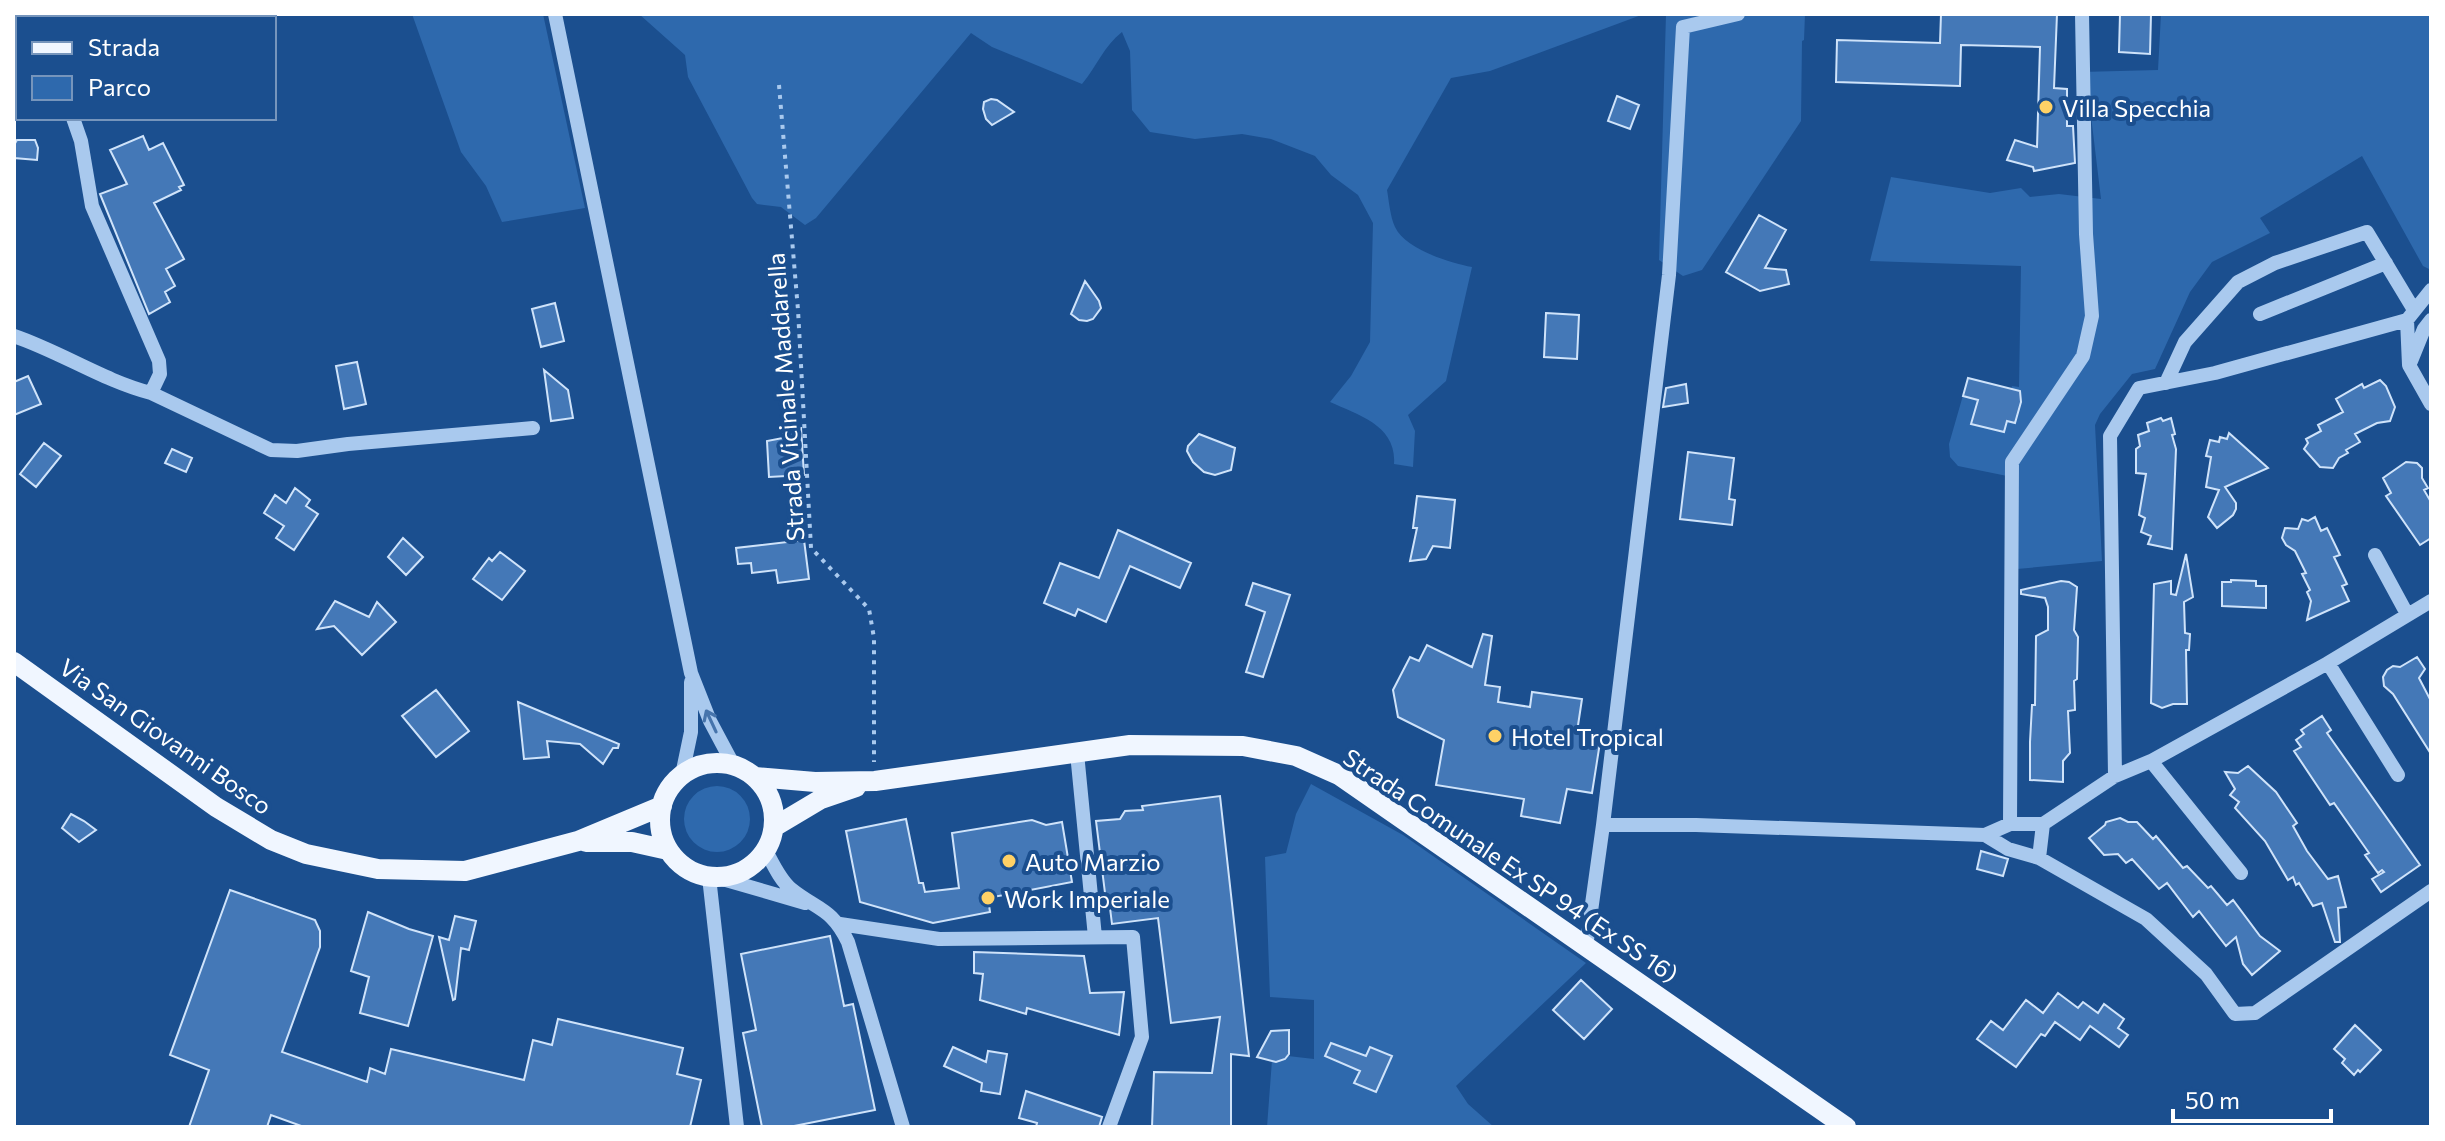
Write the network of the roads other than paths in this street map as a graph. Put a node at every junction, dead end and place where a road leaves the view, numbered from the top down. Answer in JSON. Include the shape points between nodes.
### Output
{"nodes":[{"id":1,"x":555,"y":14,"type":"edge"},
{"id":2,"x":1738,"y":14,"type":"edge"},
{"id":3,"x":2082,"y":14,"type":"edge"},
{"id":4,"x":74,"y":120,"type":"edge"},
{"id":5,"x":2386,"y":263,"type":"junction"},
{"id":6,"x":2431,"y":290,"type":"edge"},
{"id":7,"x":2260,"y":314,"type":"dead end"},
{"id":8,"x":2410,"y":315,"type":"junction"},
{"id":9,"x":2431,"y":320,"type":"edge"},
{"id":10,"x":14,"y":336,"type":"edge"},
{"id":11,"x":2409,"y":365,"type":"junction"},
{"id":12,"x":2166,"y":383,"type":"junction"},
{"id":13,"x":151,"y":393,"type":"junction"},
{"id":14,"x":2431,"y":404,"type":"edge"},
{"id":15,"x":533,"y":428,"type":"dead end"},
{"id":16,"x":2375,"y":555,"type":"dead end"},
{"id":17,"x":2431,"y":601,"type":"edge"},
{"id":18,"x":2407,"y":614,"type":"junction"},
{"id":19,"x":14,"y":662,"type":"edge"},
{"id":20,"x":2328,"y":663,"type":"junction"},
{"id":21,"x":691,"y":673,"type":"junction"},
{"id":22,"x":1077,"y":753,"type":"junction"},
{"id":23,"x":2151,"y":761,"type":"junction"},
{"id":24,"x":734,"y":766,"type":"junction"},
{"id":25,"x":682,"y":775,"type":"junction"},
{"id":26,"x":2398,"y":775,"type":"dead end"},
{"id":27,"x":2115,"y":776,"type":"junction"},
{"id":28,"x":755,"y":777,"type":"junction"},
{"id":29,"x":875,"y":781,"type":"junction"},
{"id":30,"x":662,"y":806,"type":"junction"},
{"id":31,"x":2010,"y":824,"type":"junction"},
{"id":32,"x":2043,"y":824,"type":"junction"},
{"id":33,"x":1603,"y":825,"type":"junction"},
{"id":34,"x":774,"y":827,"type":"junction"},
{"id":35,"x":1985,"y":835,"type":"junction"},
{"id":36,"x":578,"y":841,"type":"junction"},
{"id":37,"x":668,"y":850,"type":"junction"},
{"id":38,"x":766,"y":851,"type":"junction"},
{"id":39,"x":2039,"y":858,"type":"junction"},
{"id":40,"x":2241,"y":873,"type":"dead end"},
{"id":41,"x":714,"y":877,"type":"junction"},
{"id":42,"x":2431,"y":891,"type":"edge"},
{"id":43,"x":818,"y":906,"type":"junction"},
{"id":44,"x":840,"y":924,"type":"junction"},
{"id":45,"x":1095,"y":937,"type":"junction"},
{"id":46,"x":1586,"y":947,"type":"junction"},
{"id":47,"x":737,"y":1127,"type":"edge"},
{"id":48,"x":903,"y":1127,"type":"edge"},
{"id":49,"x":1109,"y":1127,"type":"edge"},
{"id":50,"x":1846,"y":1127,"type":"edge"}],
"edges":[{"from":1,"to":21,"type":"street"},
{"from":2,"to":33,"type":"street","via":[[1683,27],[1669,275]]},
{"from":3,"to":31,"type":"street","via":[[2092,316],[2083,356],[2012,462]]},
{"from":4,"to":13,"type":"street","via":[[92,206],[159,361],[160,374]]},
{"from":5,"to":7,"type":"street"},
{"from":5,"to":8,"type":"street"},
{"from":5,"to":12,"type":"street","via":[[2367,232],[2275,263],[2238,282],[2185,342]]},
{"from":6,"to":8,"type":"street"},
{"from":8,"to":11,"type":"street"},
{"from":8,"to":12,"type":"street"},
{"from":9,"to":11,"type":"street"},
{"from":10,"to":13,"type":"street"},
{"from":11,"to":14,"type":"street"},
{"from":12,"to":27,"type":"street","via":[[2139,388],[2110,436]]},
{"from":13,"to":15,"type":"street","via":[[271,450]]},
{"from":16,"to":18,"type":"street"},
{"from":17,"to":18,"type":"street"},
{"from":18,"to":20,"type":"street"},
{"from":19,"to":36,"type":"main road","name":"Via San Giovanni Bosco","via":[[216,807],[306,854],[378,869],[465,871]]},
{"from":20,"to":23,"type":"street"},
{"from":20,"to":26,"type":"street"},
{"from":24,"to":21,"type":"street","one_way":true},
{"from":21,"to":25,"type":"street","via":[[691,732]]},
{"from":22,"to":29,"type":"main road","name":"Strada Comunale Ex SP 94 (Ex SS 16)"},
{"from":22,"to":45,"type":"street"},
{"from":22,"to":46,"type":"main road","name":"Strada Comunale Ex SP 94 (Ex SS 16)","via":[[1130,745],[1201,745],[1296,756],[1339,775]]},
{"from":23,"to":27,"type":"street"},
{"from":23,"to":40,"type":"street"},
{"from":24,"to":25,"type":"main road","via":[[707,765]]},
{"from":24,"to":28,"type":"main road"},
{"from":25,"to":30,"type":"main road"},
{"from":27,"to":32,"type":"street"},
{"from":28,"to":29,"type":"main road","name":"Strada Comunale Ex SP 94 (Ex SS 16)"},
{"from":28,"to":34,"type":"main road","via":[[774,809]]},
{"from":29,"to":34,"type":"main road","name":"Strada Comunale Ex SP 94 (Ex SS 16)","via":[[821,799]]},
{"from":30,"to":36,"type":"main road","name":"Via San Giovanni Bosco"},
{"from":30,"to":37,"type":"main road","via":[[660,821]]},
{"from":31,"to":32,"type":"street"},
{"from":31,"to":35,"type":"street"},
{"from":32,"to":39,"type":"street"},
{"from":33,"to":35,"type":"street"},
{"from":33,"to":46,"type":"street"},
{"from":34,"to":38,"type":"main road"},
{"from":35,"to":39,"type":"street"},
{"from":36,"to":37,"type":"main road","via":[[632,842]]},
{"from":37,"to":41,"type":"main road","via":[[693,872]]},
{"from":38,"to":41,"type":"main road","via":[[738,874]]},
{"from":38,"to":43,"type":"street","via":[[790,889]]},
{"from":39,"to":42,"type":"street","via":[[2146,919],[2206,974],[2235,1014],[2255,1013]]},
{"from":41,"to":43,"type":"street"},
{"from":41,"to":47,"type":"street"},
{"from":43,"to":44,"type":"street"},
{"from":44,"to":45,"type":"street","via":[[939,939]]},
{"from":44,"to":48,"type":"street"},
{"from":45,"to":49,"type":"street","via":[[1133,937],[1142,1037]]},
{"from":46,"to":50,"type":"main road","name":"Strada Comunale Ex SP 94 (Ex SS 16)"}]}
